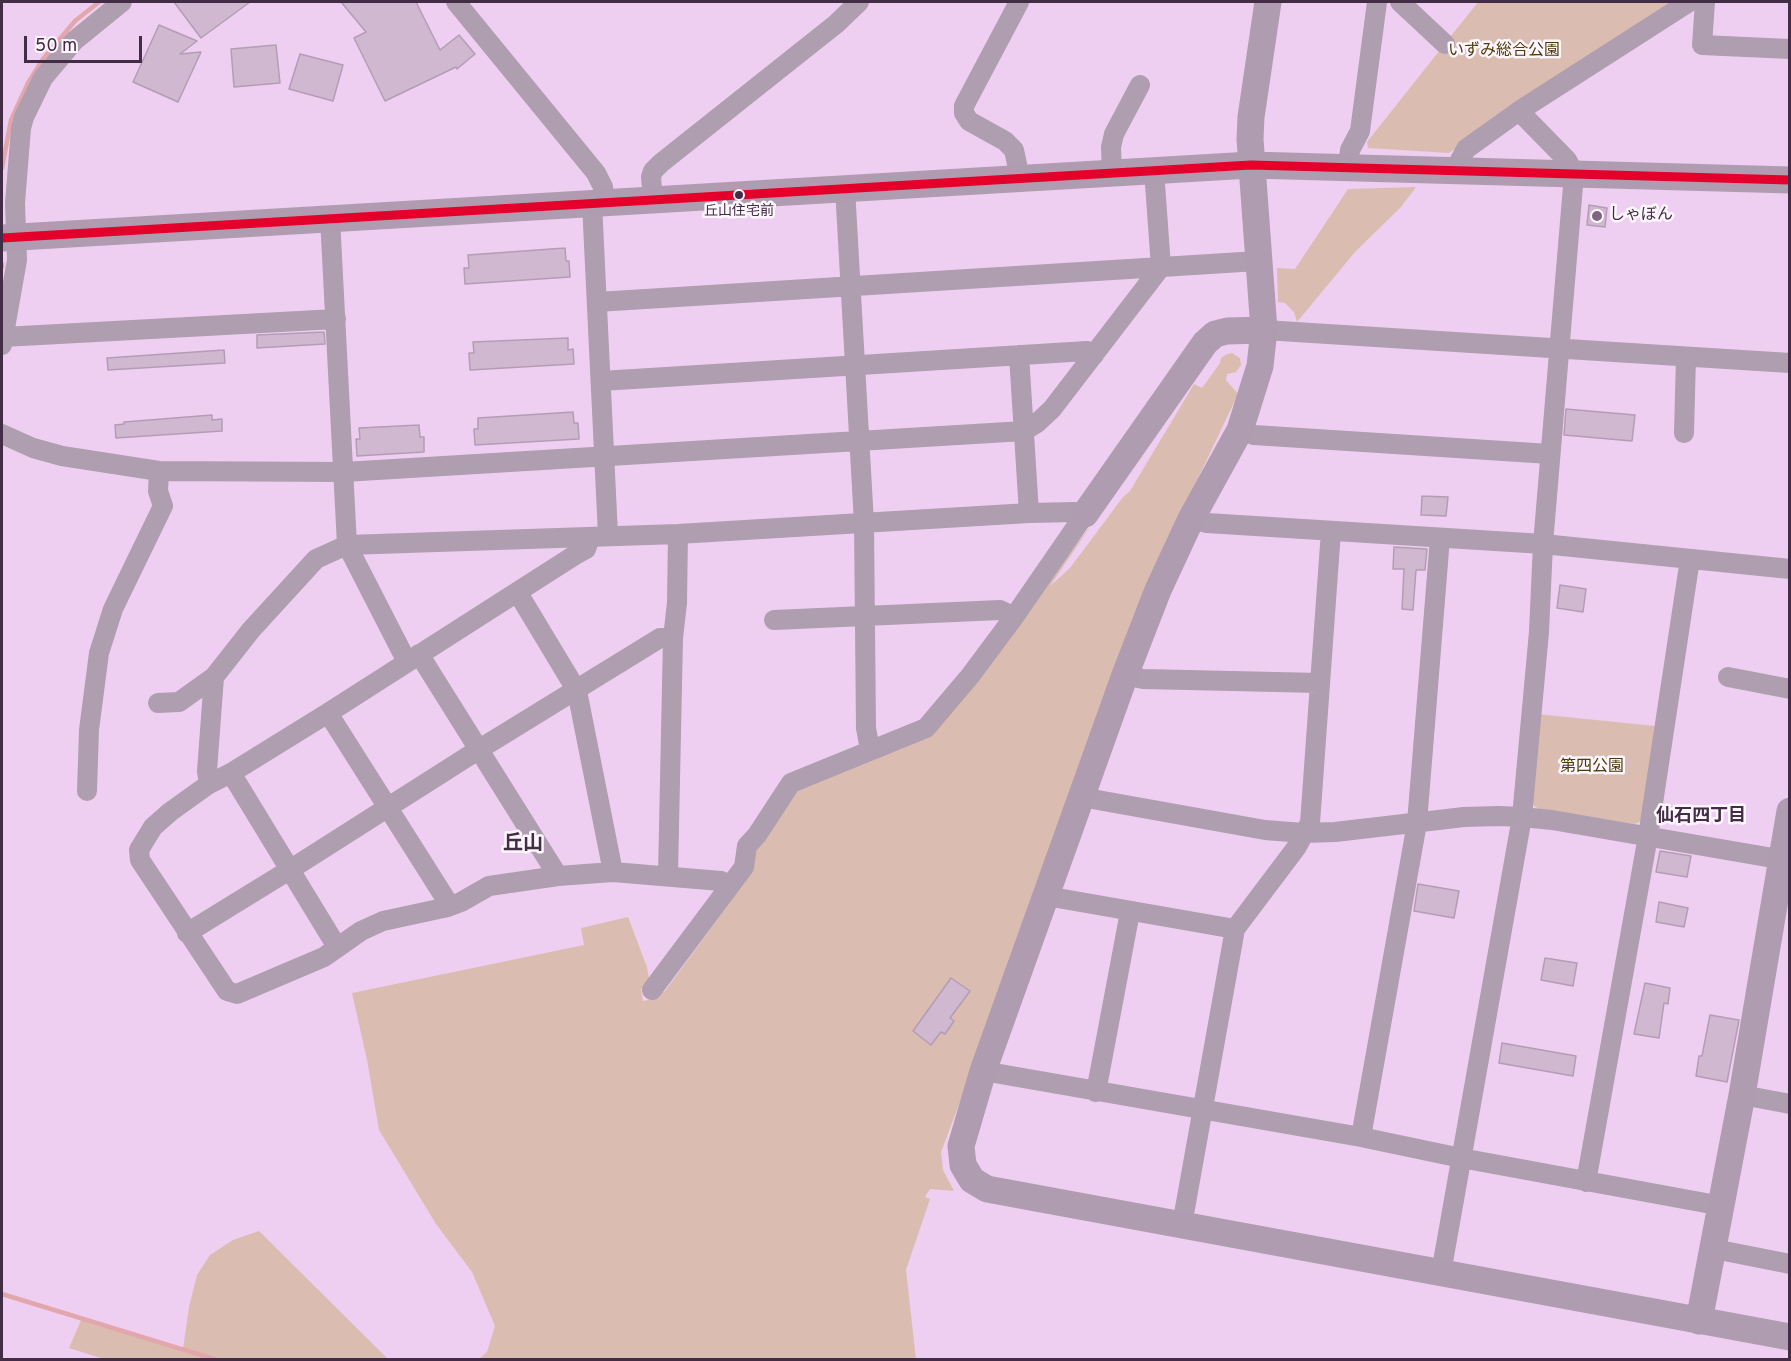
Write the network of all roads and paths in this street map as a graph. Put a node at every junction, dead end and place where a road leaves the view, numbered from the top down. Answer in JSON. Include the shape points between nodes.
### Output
{"nodes":[{"id":1,"x":122,"y":2,"type":"edge"},
{"id":2,"x":456,"y":2,"type":"edge"},
{"id":3,"x":859,"y":2,"type":"edge"},
{"id":4,"x":1019,"y":2,"type":"edge"},
{"id":5,"x":1268,"y":2,"type":"edge"},
{"id":6,"x":1377,"y":2,"type":"edge"},
{"id":7,"x":1400,"y":2,"type":"edge"},
{"id":8,"x":1689,"y":2,"type":"edge"},
{"id":9,"x":1705,"y":2,"type":"edge"},
{"id":10,"x":1445,"y":44,"type":"dead end"},
{"id":11,"x":1790,"y":49,"type":"edge"},
{"id":12,"x":1140,"y":85,"type":"dead end"},
{"id":13,"x":1519,"y":111,"type":"junction"},
{"id":14,"x":1251,"y":165,"type":"junction"},
{"id":15,"x":1348,"y":167,"type":"junction"},
{"id":16,"x":1154,"y":170,"type":"junction"},
{"id":17,"x":1458,"y":171,"type":"junction"},
{"id":18,"x":1112,"y":173,"type":"junction"},
{"id":19,"x":1574,"y":174,"type":"junction"},
{"id":20,"x":1020,"y":178,"type":"junction"},
{"id":21,"x":1790,"y":180,"type":"edge"},
{"id":22,"x":845,"y":188,"type":"junction"},
{"id":23,"x":653,"y":200,"type":"junction"},
{"id":24,"x":598,"y":203,"type":"junction"},
{"id":25,"x":330,"y":218,"type":"junction"},
{"id":26,"x":9,"y":237,"type":"edge"},
{"id":27,"x":1258,"y":261,"type":"junction"},
{"id":28,"x":1161,"y":267,"type":"junction"},
{"id":29,"x":851,"y":286,"type":"junction"},
{"id":30,"x":597,"y":302,"type":"junction"},
{"id":31,"x":336,"y":319,"type":"junction"},
{"id":32,"x":1264,"y":330,"type":"junction"},
{"id":33,"x":2,"y":341,"type":"edge"},
{"id":34,"x":1559,"y":349,"type":"junction"},
{"id":35,"x":1019,"y":355,"type":"junction"},
{"id":36,"x":1094,"y":355,"type":"junction"},
{"id":37,"x":1686,"y":357,"type":"junction"},
{"id":38,"x":1790,"y":363,"type":"edge"},
{"id":39,"x":856,"y":365,"type":"junction"},
{"id":40,"x":601,"y":381,"type":"junction"},
{"id":41,"x":1240,"y":430,"type":"junction"},
{"id":42,"x":1024,"y":431,"type":"junction"},
{"id":43,"x":1684,"y":433,"type":"dead end"},
{"id":44,"x":2,"y":434,"type":"edge"},
{"id":45,"x":860,"y":441,"type":"junction"},
{"id":46,"x":1550,"y":454,"type":"junction"},
{"id":47,"x":604,"y":456,"type":"junction"},
{"id":48,"x":159,"y":471,"type":"junction"},
{"id":49,"x":344,"y":472,"type":"junction"},
{"id":50,"x":1029,"y":513,"type":"junction"},
{"id":51,"x":1085,"y":514,"type":"junction"},
{"id":52,"x":1191,"y":519,"type":"junction"},
{"id":53,"x":864,"y":523,"type":"junction"},
{"id":54,"x":1331,"y":531,"type":"junction"},
{"id":55,"x":678,"y":534,"type":"junction"},
{"id":56,"x":599,"y":536,"type":"junction"},
{"id":57,"x":1440,"y":538,"type":"junction"},
{"id":58,"x":1543,"y":543,"type":"junction"},
{"id":59,"x":348,"y":545,"type":"junction"},
{"id":60,"x":1690,"y":559,"type":"junction"},
{"id":61,"x":1790,"y":569,"type":"edge"},
{"id":62,"x":518,"y":593,"type":"junction"},
{"id":63,"x":865,"y":615,"type":"junction"},
{"id":64,"x":1014,"y":617,"type":"junction"},
{"id":65,"x":774,"y":620,"type":"dead end"},
{"id":66,"x":673,"y":638,"type":"junction"},
{"id":67,"x":413,"y":658,"type":"junction"},
{"id":68,"x":1125,"y":675,"type":"junction"},
{"id":69,"x":214,"y":677,"type":"junction"},
{"id":70,"x":1728,"y":677,"type":"dead end"},
{"id":71,"x":1320,"y":683,"type":"junction"},
{"id":72,"x":1790,"y":689,"type":"edge"},
{"id":73,"x":577,"y":691,"type":"junction"},
{"id":74,"x":158,"y":703,"type":"dead end"},
{"id":75,"x":328,"y":713,"type":"junction"},
{"id":76,"x":478,"y":750,"type":"junction"},
{"id":77,"x":870,"y":750,"type":"junction"},
{"id":78,"x":231,"y":773,"type":"junction"},
{"id":79,"x":209,"y":784,"type":"junction"},
{"id":80,"x":87,"y":791,"type":"dead end"},
{"id":81,"x":1081,"y":797,"type":"junction"},
{"id":82,"x":388,"y":808,"type":"junction"},
{"id":83,"x":1790,"y":811,"type":"edge"},
{"id":84,"x":1522,"y":817,"type":"junction"},
{"id":85,"x":1417,"y":823,"type":"junction"},
{"id":86,"x":1304,"y":833,"type":"junction"},
{"id":87,"x":1648,"y":836,"type":"junction"},
{"id":88,"x":1786,"y":860,"type":"edge"},
{"id":89,"x":291,"y":869,"type":"junction"},
{"id":90,"x":613,"y":873,"type":"junction"},
{"id":91,"x":668,"y":875,"type":"junction"},
{"id":92,"x":558,"y":876,"type":"junction"},
{"id":93,"x":729,"y":885,"type":"junction"},
{"id":94,"x":1046,"y":896,"type":"junction"},
{"id":95,"x":448,"y":907,"type":"junction"},
{"id":96,"x":1130,"y":912,"type":"junction"},
{"id":97,"x":1235,"y":929,"type":"junction"},
{"id":98,"x":187,"y":933,"type":"junction"},
{"id":99,"x":337,"y":947,"type":"junction"},
{"id":100,"x":652,"y":990,"type":"dead end"},
{"id":101,"x":983,"y":1071,"type":"junction"},
{"id":102,"x":1096,"y":1092,"type":"junction"},
{"id":103,"x":1742,"y":1095,"type":"junction"},
{"id":104,"x":1790,"y":1104,"type":"edge"},
{"id":105,"x":1203,"y":1109,"type":"junction"},
{"id":106,"x":1361,"y":1137,"type":"junction"},
{"id":107,"x":1461,"y":1158,"type":"junction"},
{"id":108,"x":1586,"y":1182,"type":"junction"},
{"id":109,"x":1722,"y":1206,"type":"junction"},
{"id":110,"x":1182,"y":1225,"type":"junction"},
{"id":111,"x":1714,"y":1250,"type":"junction"},
{"id":112,"x":1790,"y":1264,"type":"edge"},
{"id":113,"x":1441,"y":1273,"type":"junction"},
{"id":114,"x":1699,"y":1321,"type":"junction"},
{"id":115,"x":1790,"y":1337,"type":"edge"}],
"edges":[{"from":1,"to":26,"type":"street","via":[[74,41],[37,88],[21,128]]},
{"from":2,"to":24,"type":"street","via":[[596,173],[603,187]]},
{"from":3,"to":23,"type":"street","via":[[661,163],[651,177]]},
{"from":4,"to":20,"type":"street","via":[[964,106],[964,113],[969,121],[1014,150]]},
{"from":5,"to":14,"type":"street","via":[[1251,117]]},
{"from":6,"to":15,"type":"street","via":[[1360,131],[1350,150]]},
{"from":7,"to":10,"type":"street"},
{"from":8,"to":13,"type":"street"},
{"from":9,"to":11,"type":"street","via":[[1702,45]]},
{"from":12,"to":18,"type":"street","via":[[1114,134]]},
{"from":13,"to":17,"type":"street","via":[[1466,149]]},
{"from":13,"to":19,"type":"street","via":[[1567,160]]},
{"from":14,"to":15,"type":"street"},
{"from":14,"to":16,"type":"street"},
{"from":14,"to":27,"type":"street"},
{"from":15,"to":17,"type":"street"},
{"from":16,"to":18,"type":"street"},
{"from":16,"to":28,"type":"street"},
{"from":17,"to":19,"type":"street"},
{"from":18,"to":20,"type":"street"},
{"from":19,"to":21,"type":"street"},
{"from":19,"to":34,"type":"street"},
{"from":20,"to":22,"type":"street"},
{"from":22,"to":23,"type":"street"},
{"from":22,"to":29,"type":"street"},
{"from":23,"to":24,"type":"street"},
{"from":24,"to":25,"type":"street"},
{"from":24,"to":30,"type":"street"},
{"from":25,"to":26,"type":"street"},
{"from":25,"to":31,"type":"street"},
{"from":26,"to":33,"type":"street","via":[[17,260]]},
{"from":27,"to":28,"type":"street"},
{"from":27,"to":32,"type":"street"},
{"from":28,"to":29,"type":"street"},
{"from":28,"to":36,"type":"street"},
{"from":29,"to":30,"type":"street"},
{"from":29,"to":39,"type":"street"},
{"from":30,"to":40,"type":"street"},
{"from":31,"to":33,"type":"street"},
{"from":31,"to":49,"type":"street"},
{"from":32,"to":34,"type":"street"},
{"from":32,"to":41,"type":"street","via":[[1260,366]]},
{"from":32,"to":51,"type":"street","via":[[1227,331],[1215,334],[1205,343]]},
{"from":34,"to":37,"type":"street"},
{"from":34,"to":46,"type":"street"},
{"from":35,"to":36,"type":"street","via":[[1087,351]]},
{"from":35,"to":39,"type":"street"},
{"from":35,"to":42,"type":"street"},
{"from":36,"to":42,"type":"street","via":[[1052,410]]},
{"from":37,"to":38,"type":"street"},
{"from":37,"to":43,"type":"street"},
{"from":39,"to":40,"type":"street"},
{"from":39,"to":45,"type":"street"},
{"from":40,"to":47,"type":"street"},
{"from":41,"to":46,"type":"street","via":[[1254,435]]},
{"from":41,"to":52,"type":"street"},
{"from":42,"to":45,"type":"street"},
{"from":42,"to":50,"type":"street"},
{"from":44,"to":48,"type":"street","via":[[62,456]]},
{"from":45,"to":47,"type":"street"},
{"from":45,"to":53,"type":"street"},
{"from":46,"to":58,"type":"street"},
{"from":47,"to":49,"type":"street"},
{"from":47,"to":56,"type":"street"},
{"from":48,"to":49,"type":"street"},
{"from":48,"to":80,"type":"street","via":[[158,491],[163,506],[113,609],[99,653],[88,730]]},
{"from":49,"to":59,"type":"street"},
{"from":50,"to":51,"type":"street"},
{"from":50,"to":53,"type":"street"},
{"from":51,"to":64,"type":"street"},
{"from":52,"to":54,"type":"street","via":[[1207,524]]},
{"from":52,"to":68,"type":"street"},
{"from":53,"to":55,"type":"street"},
{"from":53,"to":63,"type":"street"},
{"from":54,"to":57,"type":"street"},
{"from":54,"to":71,"type":"street"},
{"from":55,"to":56,"type":"street"},
{"from":55,"to":66,"type":"street"},
{"from":56,"to":59,"type":"street"},
{"from":56,"to":62,"type":"street","via":[[586,549]]},
{"from":57,"to":58,"type":"street"},
{"from":57,"to":85,"type":"street"},
{"from":58,"to":60,"type":"street"},
{"from":58,"to":84,"type":"street"},
{"from":59,"to":67,"type":"street"},
{"from":59,"to":69,"type":"street","via":[[316,559]]},
{"from":60,"to":61,"type":"street"},
{"from":60,"to":87,"type":"street"},
{"from":62,"to":67,"type":"street"},
{"from":62,"to":73,"type":"street"},
{"from":63,"to":64,"type":"street","via":[[1000,610]]},
{"from":63,"to":65,"type":"street"},
{"from":63,"to":77,"type":"street","via":[[866,728]]},
{"from":64,"to":77,"type":"street","via":[[926,728]]},
{"from":66,"to":73,"type":"street","via":[[660,638]]},
{"from":66,"to":91,"type":"street"},
{"from":67,"to":75,"type":"street"},
{"from":67,"to":76,"type":"street"},
{"from":68,"to":71,"type":"street","via":[[1143,679]]},
{"from":68,"to":81,"type":"street"},
{"from":69,"to":74,"type":"street","via":[[179,702]]},
{"from":69,"to":79,"type":"street"},
{"from":70,"to":72,"type":"street"},
{"from":71,"to":86,"type":"street","via":[[1310,823]]},
{"from":73,"to":76,"type":"street"},
{"from":73,"to":90,"type":"street"},
{"from":75,"to":78,"type":"street"},
{"from":75,"to":82,"type":"street"},
{"from":76,"to":82,"type":"street"},
{"from":76,"to":92,"type":"street"},
{"from":77,"to":93,"type":"street","via":[[791,783],[747,846],[744,867]]},
{"from":78,"to":79,"type":"street"},
{"from":78,"to":89,"type":"street"},
{"from":79,"to":98,"type":"street","via":[[153,827],[139,850],[140,860]]},
{"from":81,"to":86,"type":"street","via":[[1209,821]]},
{"from":81,"to":94,"type":"street"},
{"from":82,"to":89,"type":"street"},
{"from":82,"to":95,"type":"street"},
{"from":83,"to":88,"type":"street"},
{"from":84,"to":85,"type":"street","via":[[1464,817]]},
{"from":84,"to":87,"type":"street"},
{"from":84,"to":107,"type":"street"},
{"from":85,"to":86,"type":"street"},
{"from":85,"to":106,"type":"street"},
{"from":86,"to":97,"type":"street"},
{"from":87,"to":88,"type":"street"},
{"from":87,"to":108,"type":"street"},
{"from":88,"to":103,"type":"street"},
{"from":89,"to":98,"type":"street"},
{"from":89,"to":99,"type":"street"},
{"from":90,"to":91,"type":"street"},
{"from":90,"to":92,"type":"street"},
{"from":91,"to":93,"type":"street","via":[[721,880]]},
{"from":92,"to":95,"type":"street","via":[[489,886]]},
{"from":93,"to":100,"type":"street"},
{"from":94,"to":96,"type":"street"},
{"from":94,"to":101,"type":"street"},
{"from":95,"to":99,"type":"street","via":[[383,921]]},
{"from":96,"to":97,"type":"street"},
{"from":96,"to":102,"type":"street"},
{"from":97,"to":105,"type":"street"},
{"from":98,"to":99,"type":"street","via":[[228,991],[237,994],[324,957]]},
{"from":101,"to":102,"type":"street"},
{"from":101,"to":110,"type":"street","via":[[961,1146],[963,1165],[972,1180],[987,1189]]},
{"from":102,"to":105,"type":"street"},
{"from":103,"to":104,"type":"street"},
{"from":103,"to":109,"type":"street"},
{"from":105,"to":106,"type":"street"},
{"from":105,"to":110,"type":"street"},
{"from":106,"to":107,"type":"street"},
{"from":107,"to":108,"type":"street"},
{"from":107,"to":113,"type":"street"},
{"from":108,"to":109,"type":"street"},
{"from":109,"to":111,"type":"street"},
{"from":110,"to":113,"type":"street"},
{"from":111,"to":112,"type":"street"},
{"from":111,"to":114,"type":"street"},
{"from":113,"to":114,"type":"street"},
{"from":114,"to":115,"type":"street"}]}
